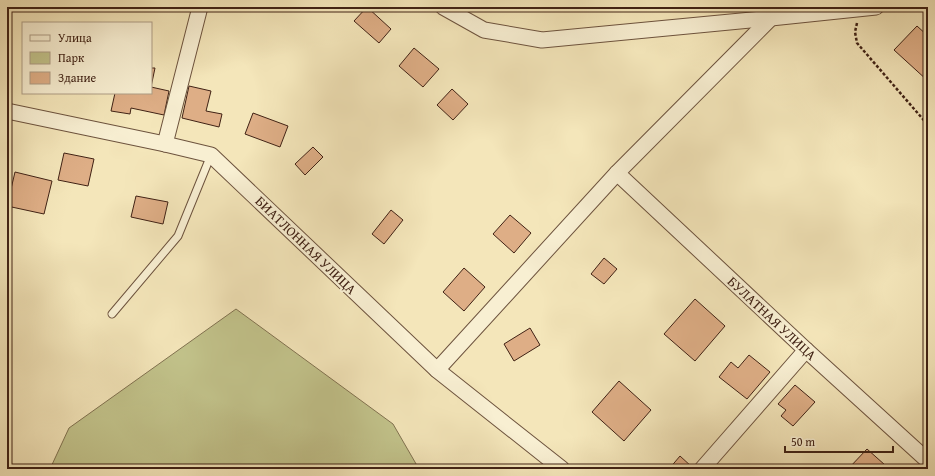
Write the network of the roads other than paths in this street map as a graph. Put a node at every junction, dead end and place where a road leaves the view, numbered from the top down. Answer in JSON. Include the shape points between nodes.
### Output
{"nodes":[{"id":1,"x":200,"y":7,"type":"edge"},
{"id":2,"x":442,"y":7,"type":"edge"},
{"id":3,"x":876,"y":7,"type":"edge"},
{"id":4,"x":771,"y":18,"type":"junction"},
{"id":5,"x":7,"y":111,"type":"edge"},
{"id":6,"x":165,"y":144,"type":"junction"},
{"id":7,"x":211,"y":155,"type":"junction"},
{"id":8,"x":617,"y":173,"type":"junction"},
{"id":9,"x":112,"y":314,"type":"dead end"},
{"id":10,"x":806,"y":350,"type":"junction"},
{"id":11,"x":437,"y":370,"type":"junction"},
{"id":12,"x":928,"y":461,"type":"edge"},
{"id":13,"x":562,"y":469,"type":"edge"},
{"id":14,"x":702,"y":469,"type":"edge"}],
"edges":[{"from":1,"to":6,"type":"street"},
{"from":2,"to":4,"type":"street","via":[[484,30],[542,40]]},
{"from":3,"to":4,"type":"street"},
{"from":4,"to":8,"type":"street"},
{"from":5,"to":6,"type":"street"},
{"from":6,"to":7,"type":"street"},
{"from":7,"to":9,"type":"lane","via":[[178,236]]},
{"from":7,"to":11,"type":"street","name":"БИАТЛОННАЯ УЛИЦА"},
{"from":8,"to":10,"type":"street","name":"БУЛАТНАЯ УЛИЦА"},
{"from":8,"to":11,"type":"street"},
{"from":10,"to":12,"type":"street","name":"БУЛАТНАЯ УЛИЦА"},
{"from":10,"to":14,"type":"street"},
{"from":11,"to":13,"type":"street","name":"БИАТЛОННАЯ УЛИЦА"}]}
